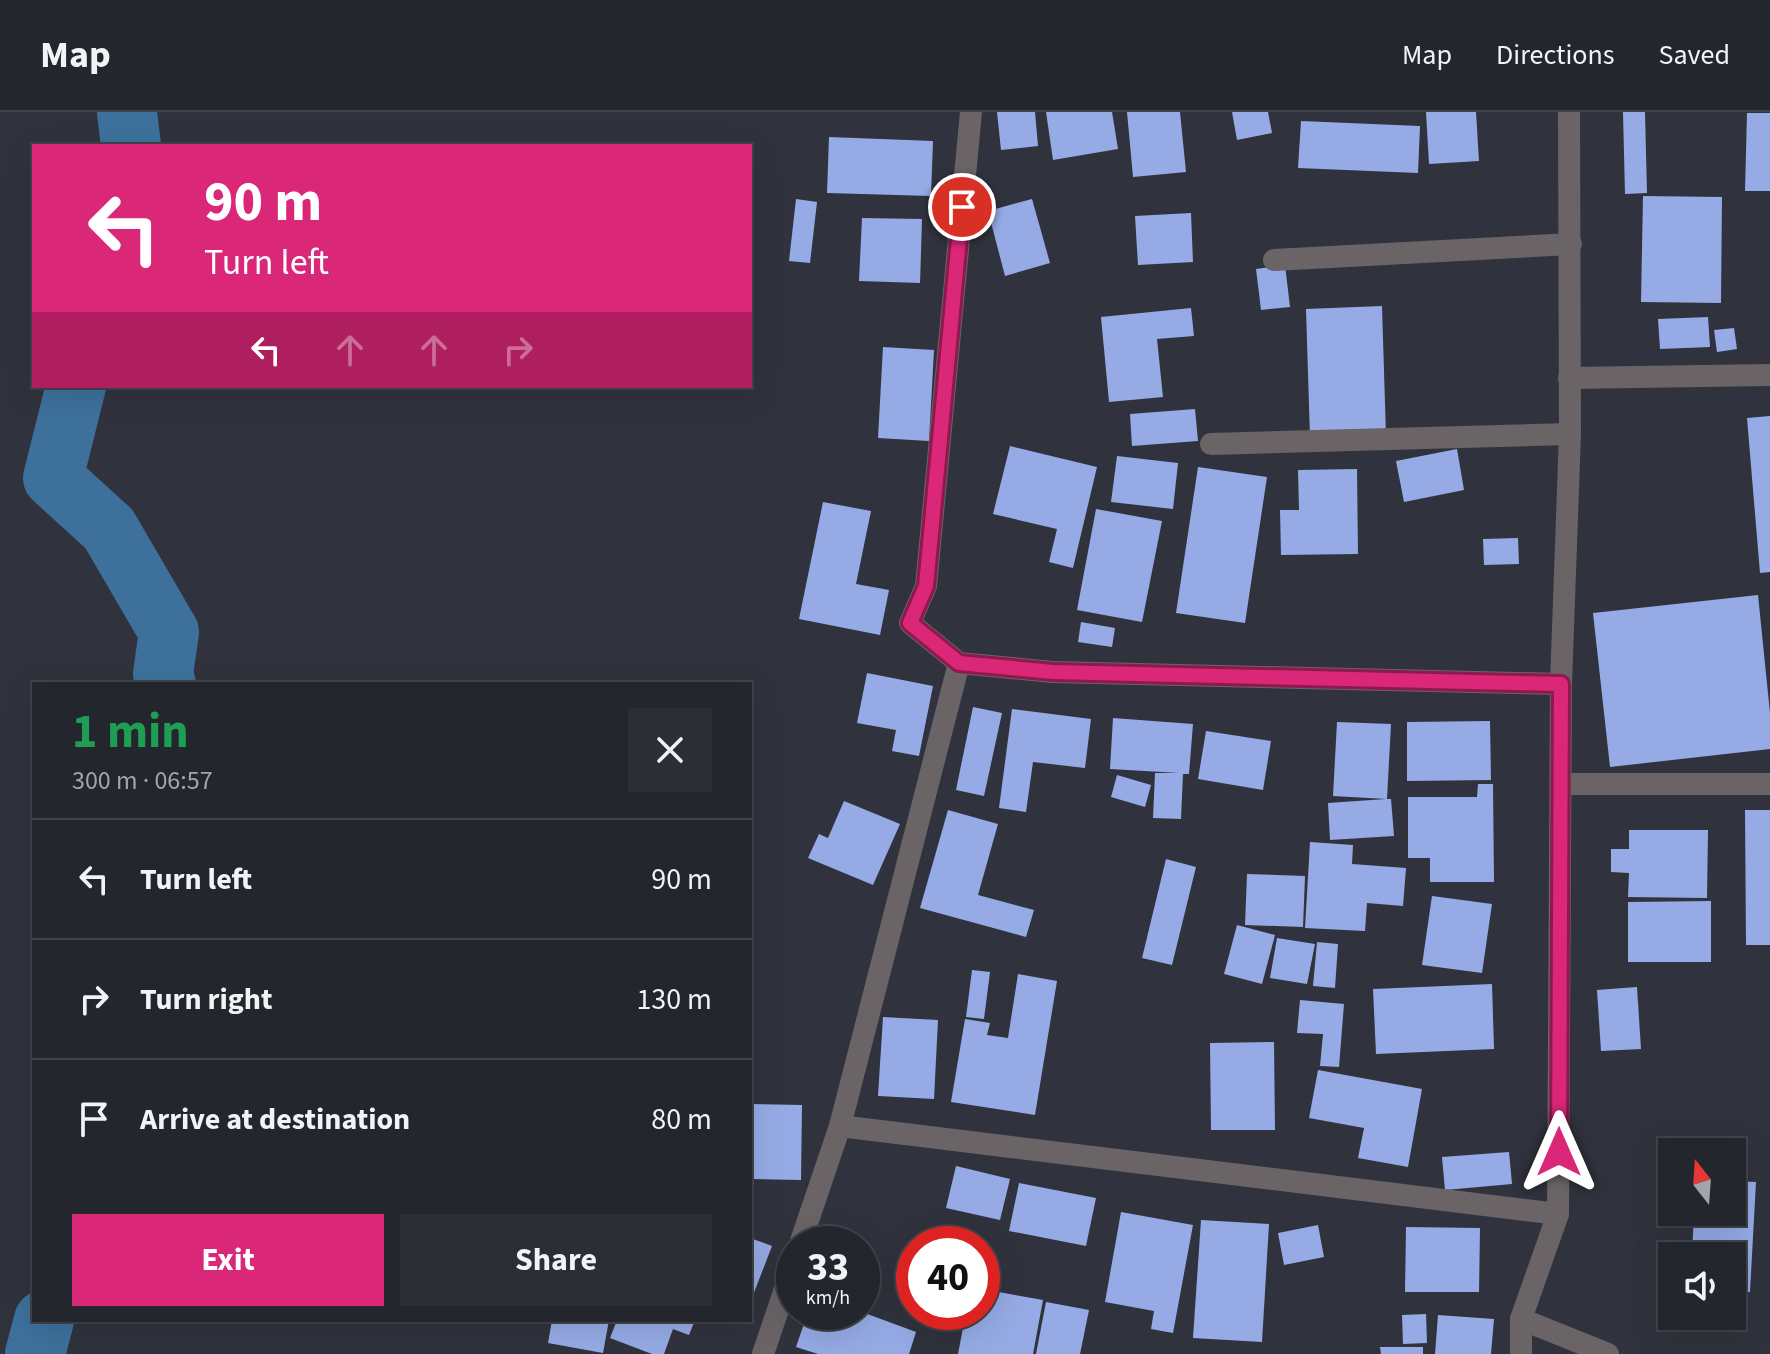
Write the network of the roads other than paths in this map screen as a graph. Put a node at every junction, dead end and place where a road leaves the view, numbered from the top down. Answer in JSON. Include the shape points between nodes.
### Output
{"nodes":[{"id":1,"x":971,"y":112,"type":"edge"},
{"id":2,"x":1569,"y":112,"type":"edge"},
{"id":3,"x":1571,"y":244,"type":"junction"},
{"id":4,"x":1274,"y":260,"type":"dead end"},
{"id":5,"x":1770,"y":375,"type":"edge"},
{"id":6,"x":1569,"y":378,"type":"junction"},
{"id":7,"x":1570,"y":434,"type":"junction"},
{"id":8,"x":1211,"y":444,"type":"dead end"},
{"id":9,"x":959,"y":663,"type":"junction"},
{"id":10,"x":1561,"y":684,"type":"junction"},
{"id":11,"x":1562,"y":784,"type":"junction"},
{"id":12,"x":1770,"y":784,"type":"edge"},
{"id":13,"x":840,"y":1126,"type":"junction"},
{"id":14,"x":1558,"y":1214,"type":"junction"},
{"id":15,"x":806,"y":1226,"type":"edge"},
{"id":16,"x":776,"y":1315,"type":"edge"},
{"id":17,"x":1521,"y":1319,"type":"junction"},
{"id":18,"x":763,"y":1354,"type":"edge"},
{"id":19,"x":1521,"y":1354,"type":"edge"},
{"id":20,"x":1608,"y":1354,"type":"edge"}],
"edges":[{"from":1,"to":9,"type":"street","via":[[926,586],[910,623]]},
{"from":2,"to":3,"type":"street"},
{"from":3,"to":4,"type":"street"},
{"from":3,"to":6,"type":"street"},
{"from":5,"to":6,"type":"street"},
{"from":6,"to":7,"type":"street"},
{"from":7,"to":8,"type":"street"},
{"from":7,"to":10,"type":"street"},
{"from":9,"to":10,"type":"street","via":[[1053,672]]},
{"from":9,"to":13,"type":"street"},
{"from":10,"to":11,"type":"street"},
{"from":11,"to":12,"type":"street"},
{"from":11,"to":14,"type":"street"},
{"from":13,"to":14,"type":"street"},
{"from":13,"to":15,"type":"street"},
{"from":14,"to":17,"type":"street"},
{"from":16,"to":18,"type":"street"},
{"from":17,"to":19,"type":"street"},
{"from":17,"to":20,"type":"street"}]}
